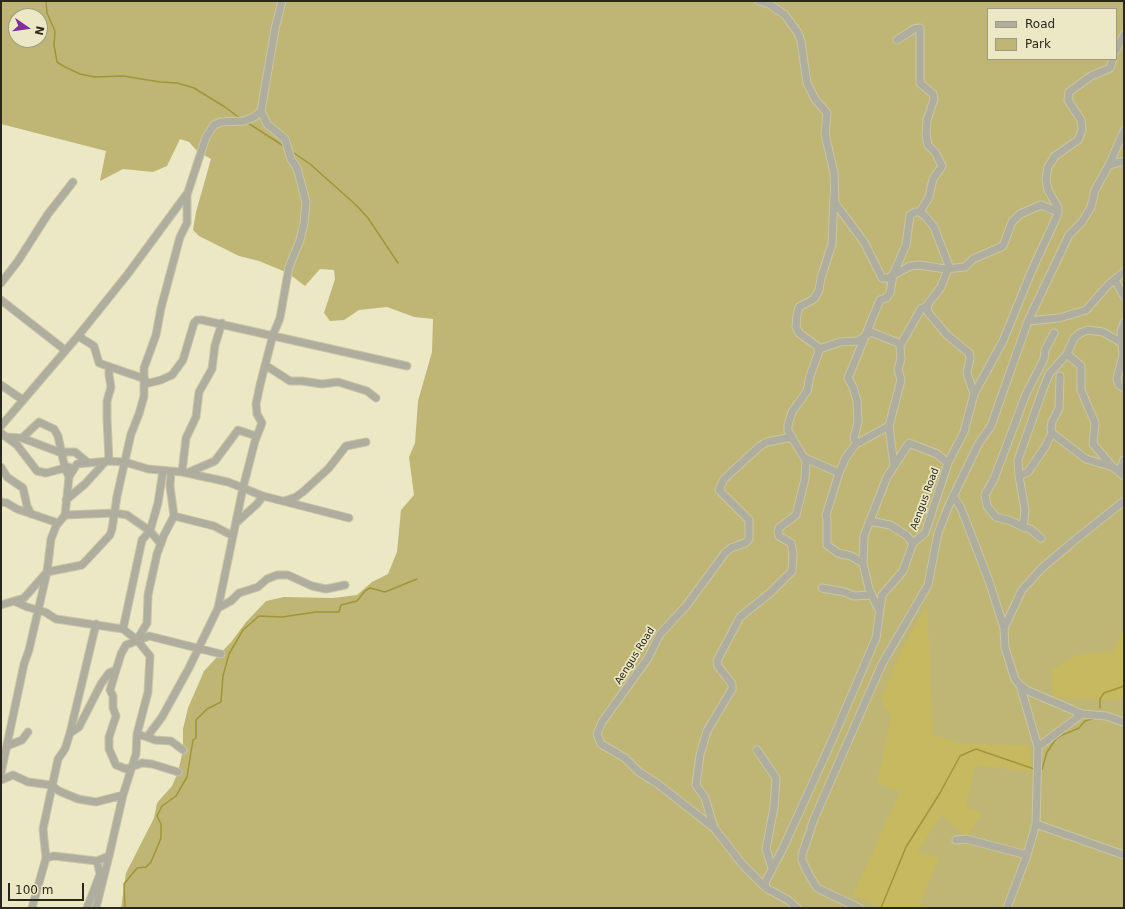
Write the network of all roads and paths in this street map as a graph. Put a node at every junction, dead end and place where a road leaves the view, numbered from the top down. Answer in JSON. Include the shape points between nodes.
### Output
{"nodes":[{"id":1,"x":282,"y":1,"type":"edge"},
{"id":2,"x":759,"y":1,"type":"edge"},
{"id":3,"x":1124,"y":35,"type":"edge"},
{"id":4,"x":897,"y":40,"type":"dead end"},
{"id":5,"x":1117,"y":48,"type":"edge"},
{"id":6,"x":1113,"y":60,"type":"edge"},
{"id":7,"x":261,"y":111,"type":"junction"},
{"id":8,"x":1124,"y":131,"type":"edge"},
{"id":9,"x":1124,"y":161,"type":"edge"},
{"id":10,"x":1109,"y":165,"type":"junction"},
{"id":11,"x":73,"y":182,"type":"dead end"},
{"id":12,"x":186,"y":195,"type":"junction"},
{"id":13,"x":834,"y":195,"type":"junction"},
{"id":14,"x":920,"y":212,"type":"junction"},
{"id":15,"x":1058,"y":212,"type":"junction"},
{"id":16,"x":949,"y":269,"type":"junction"},
{"id":17,"x":1124,"y":272,"type":"edge"},
{"id":18,"x":893,"y":275,"type":"junction"},
{"id":19,"x":1115,"y":280,"type":"junction"},
{"id":20,"x":1,"y":283,"type":"edge"},
{"id":21,"x":1124,"y":296,"type":"edge"},
{"id":22,"x":1,"y":300,"type":"edge"},
{"id":23,"x":927,"y":306,"type":"junction"},
{"id":24,"x":1028,"y":321,"type":"junction"},
{"id":25,"x":222,"y":323,"type":"junction"},
{"id":26,"x":1124,"y":323,"type":"edge"},
{"id":27,"x":1054,"y":333,"type":"dead end"},
{"id":28,"x":273,"y":335,"type":"junction"},
{"id":29,"x":78,"y":336,"type":"junction"},
{"id":30,"x":864,"y":336,"type":"junction"},
{"id":31,"x":902,"y":344,"type":"junction"},
{"id":32,"x":1122,"y":344,"type":"junction"},
{"id":33,"x":819,"y":349,"type":"junction"},
{"id":34,"x":65,"y":350,"type":"junction"},
{"id":35,"x":1066,"y":354,"type":"junction"},
{"id":36,"x":265,"y":365,"type":"junction"},
{"id":37,"x":407,"y":366,"type":"dead end"},
{"id":38,"x":109,"y":367,"type":"junction"},
{"id":39,"x":1060,"y":376,"type":"dead end"},
{"id":40,"x":145,"y":381,"type":"junction"},
{"id":41,"x":1,"y":385,"type":"edge"},
{"id":42,"x":1124,"y":388,"type":"edge"},
{"id":43,"x":974,"y":394,"type":"junction"},
{"id":44,"x":376,"y":398,"type":"dead end"},
{"id":45,"x":24,"y":400,"type":"junction"},
{"id":46,"x":1,"y":426,"type":"edge"},
{"id":47,"x":889,"y":426,"type":"junction"},
{"id":48,"x":1052,"y":433,"type":"junction"},
{"id":49,"x":3,"y":435,"type":"edge"},
{"id":50,"x":256,"y":436,"type":"junction"},
{"id":51,"x":792,"y":437,"type":"junction"},
{"id":52,"x":22,"y":438,"type":"junction"},
{"id":53,"x":366,"y":442,"type":"dead end"},
{"id":54,"x":856,"y":444,"type":"junction"},
{"id":55,"x":62,"y":452,"type":"junction"},
{"id":56,"x":805,"y":458,"type":"junction"},
{"id":57,"x":1124,"y":460,"type":"edge"},
{"id":58,"x":108,"y":461,"type":"junction"},
{"id":59,"x":87,"y":462,"type":"junction"},
{"id":60,"x":125,"y":462,"type":"junction"},
{"id":61,"x":948,"y":463,"type":"junction"},
{"id":62,"x":77,"y":464,"type":"junction"},
{"id":63,"x":894,"y":466,"type":"junction"},
{"id":64,"x":1,"y":467,"type":"edge"},
{"id":65,"x":1113,"y":467,"type":"junction"},
{"id":66,"x":65,"y":468,"type":"junction"},
{"id":67,"x":163,"y":471,"type":"junction"},
{"id":68,"x":171,"y":472,"type":"junction"},
{"id":69,"x":839,"y":472,"type":"junction"},
{"id":70,"x":185,"y":473,"type":"junction"},
{"id":71,"x":1122,"y":474,"type":"edge"},
{"id":72,"x":1019,"y":476,"type":"junction"},
{"id":73,"x":69,"y":477,"type":"junction"},
{"id":74,"x":243,"y":488,"type":"junction"},
{"id":75,"x":263,"y":496,"type":"junction"},
{"id":76,"x":953,"y":496,"type":"junction"},
{"id":77,"x":66,"y":500,"type":"junction"},
{"id":78,"x":283,"y":501,"type":"junction"},
{"id":79,"x":1124,"y":501,"type":"edge"},
{"id":80,"x":1,"y":502,"type":"edge"},
{"id":81,"x":115,"y":513,"type":"junction"},
{"id":82,"x":31,"y":514,"type":"junction"},
{"id":83,"x":65,"y":515,"type":"junction"},
{"id":84,"x":174,"y":516,"type":"junction"},
{"id":85,"x":349,"y":518,"type":"dead end"},
{"id":86,"x":869,"y":521,"type":"junction"},
{"id":87,"x":58,"y":523,"type":"junction"},
{"id":88,"x":236,"y":523,"type":"junction"},
{"id":89,"x":1023,"y":527,"type":"junction"},
{"id":90,"x":150,"y":531,"type":"junction"},
{"id":91,"x":233,"y":536,"type":"junction"},
{"id":92,"x":1041,"y":538,"type":"dead end"},
{"id":93,"x":913,"y":543,"type":"junction"},
{"id":94,"x":161,"y":544,"type":"junction"},
{"id":95,"x":863,"y":563,"type":"junction"},
{"id":96,"x":47,"y":572,"type":"junction"},
{"id":97,"x":345,"y":585,"type":"dead end"},
{"id":98,"x":822,"y":588,"type":"dead end"},
{"id":99,"x":872,"y":595,"type":"junction"},
{"id":100,"x":16,"y":602,"type":"junction"},
{"id":101,"x":1,"y":606,"type":"edge"},
{"id":102,"x":218,"y":608,"type":"junction"},
{"id":103,"x":879,"y":608,"type":"junction"},
{"id":104,"x":38,"y":611,"type":"junction"},
{"id":105,"x":96,"y":624,"type":"junction"},
{"id":106,"x":1004,"y":628,"type":"junction"},
{"id":107,"x":123,"y":629,"type":"junction"},
{"id":108,"x":137,"y":640,"type":"junction"},
{"id":109,"x":199,"y":647,"type":"junction"},
{"id":110,"x":221,"y":654,"type":"dead end"},
{"id":111,"x":116,"y":670,"type":"junction"},
{"id":112,"x":1020,"y":685,"type":"junction"},
{"id":113,"x":1082,"y":714,"type":"junction"},
{"id":114,"x":1124,"y":722,"type":"edge"},
{"id":115,"x":28,"y":732,"type":"dead end"},
{"id":116,"x":70,"y":733,"type":"junction"},
{"id":117,"x":137,"y":734,"type":"junction"},
{"id":118,"x":147,"y":737,"type":"junction"},
{"id":119,"x":7,"y":746,"type":"junction"},
{"id":120,"x":1038,"y":747,"type":"junction"},
{"id":121,"x":183,"y":750,"type":"dead end"},
{"id":122,"x":758,"y":750,"type":"dead end"},
{"id":123,"x":131,"y":768,"type":"junction"},
{"id":124,"x":178,"y":772,"type":"dead end"},
{"id":125,"x":1,"y":773,"type":"edge"},
{"id":126,"x":1,"y":780,"type":"edge"},
{"id":127,"x":51,"y":785,"type":"junction"},
{"id":128,"x":122,"y":795,"type":"junction"},
{"id":129,"x":1036,"y":824,"type":"junction"},
{"id":130,"x":714,"y":828,"type":"junction"},
{"id":131,"x":956,"y":840,"type":"dead end"},
{"id":132,"x":1124,"y":855,"type":"edge"},
{"id":133,"x":109,"y":856,"type":"junction"},
{"id":134,"x":1027,"y":856,"type":"junction"},
{"id":135,"x":46,"y":858,"type":"junction"},
{"id":136,"x":97,"y":861,"type":"junction"},
{"id":137,"x":772,"y":868,"type":"junction"},
{"id":138,"x":766,"y":888,"type":"junction"},
{"id":139,"x":32,"y":908,"type":"edge"},
{"id":140,"x":87,"y":908,"type":"edge"},
{"id":141,"x":96,"y":908,"type":"edge"},
{"id":142,"x":797,"y":908,"type":"edge"},
{"id":143,"x":859,"y":908,"type":"edge"},
{"id":144,"x":1007,"y":908,"type":"edge"}],
"edges":[{"from":1,"to":7,"type":"street"},
{"from":2,"to":13,"type":"street","via":[[769,4],[790,20],[801,41],[807,83],[814,99],[827,113],[825,134],[834,174]]},
{"from":3,"to":5,"type":"street"},
{"from":4,"to":14,"type":"street","via":[[920,28],[920,83],[933,94],[934,99],[927,120],[926,141],[942,166],[933,179],[929,197]]},
{"from":6,"to":15,"type":"street","via":[[1110,68],[1082,82],[1068,96],[1069,104],[1082,124],[1082,130],[1078,140],[1055,156],[1048,167],[1048,190]]},
{"from":7,"to":12,"type":"street","via":[[254,118],[244,121],[214,125],[206,137]]},
{"from":7,"to":28,"type":"street","via":[[267,124],[285,139],[304,190],[307,210],[300,240],[289,267],[280,318]]},
{"from":8,"to":10,"type":"street"},
{"from":9,"to":10,"type":"street"},
{"from":10,"to":24,"type":"street","via":[[1095,190],[1092,207],[1069,235]]},
{"from":11,"to":20,"type":"street"},
{"from":12,"to":29,"type":"street"},
{"from":12,"to":40,"type":"street","via":[[187,223],[180,238],[156,335],[144,368]]},
{"from":13,"to":18,"type":"street","via":[[837,207],[845,214],[864,242],[881,276],[884,279]]},
{"from":13,"to":33,"type":"street","via":[[832,244],[818,295],[801,305],[797,315],[796,327],[799,333]]},
{"from":14,"to":16,"type":"street","via":[[934,227]]},
{"from":14,"to":18,"type":"street","via":[[910,215],[906,245]]},
{"from":15,"to":16,"type":"street","via":[[1041,205],[1020,214],[1012,222],[1003,246],[973,259],[965,267]]},
{"from":15,"to":43,"type":"street","name":"Aengus Road","via":[[1003,341]]},
{"from":16,"to":18,"type":"street","via":[[920,265],[901,269]]},
{"from":16,"to":23,"type":"street","via":[[941,287]]},
{"from":17,"to":19,"type":"street"},
{"from":18,"to":30,"type":"street","via":[[890,293],[880,300]]},
{"from":19,"to":21,"type":"street"},
{"from":19,"to":24,"type":"street","via":[[1086,310],[1059,318]]},
{"from":22,"to":34,"type":"street"},
{"from":23,"to":31,"type":"street","via":[[921,309]]},
{"from":23,"to":43,"type":"street","via":[[930,315],[947,335],[969,353],[967,373]]},
{"from":24,"to":76,"type":"street","via":[[991,426],[979,443]]},
{"from":25,"to":28,"type":"street"},
{"from":25,"to":40,"type":"street","via":[[197,320],[191,331],[183,360],[172,374],[162,380]]},
{"from":25,"to":70,"type":"street","via":[[215,345],[212,369],[198,392],[196,417],[186,438]]},
{"from":26,"to":32,"type":"street","via":[[1121,332]]},
{"from":27,"to":89,"type":"street","via":[[985,495],[986,506],[996,517]]},
{"from":28,"to":36,"type":"street"},
{"from":28,"to":37,"type":"street"},
{"from":29,"to":34,"type":"street"},
{"from":29,"to":38,"type":"street","via":[[94,346],[99,363]]},
{"from":30,"to":31,"type":"street","via":[[873,332]]},
{"from":30,"to":33,"type":"street","via":[[858,340],[840,342]]},
{"from":30,"to":54,"type":"street","via":[[848,378],[857,401],[858,422],[854,438]]},
{"from":31,"to":47,"type":"street","via":[[898,369],[901,380]]},
{"from":32,"to":35,"type":"street","via":[[1103,332],[1088,330],[1074,338]]},
{"from":32,"to":42,"type":"street","via":[[1123,355],[1117,379],[1119,385]]},
{"from":33,"to":51,"type":"street","via":[[807,391],[788,420],[788,431]]},
{"from":34,"to":45,"type":"street"},
{"from":35,"to":65,"type":"street","via":[[1081,366],[1081,390],[1095,423],[1093,444]]},
{"from":35,"to":72,"type":"street","via":[[1049,374],[1042,392],[1018,460]]},
{"from":36,"to":44,"type":"street","via":[[290,381],[326,384],[338,382],[367,391]]},
{"from":36,"to":50,"type":"street","via":[[256,404],[257,414],[262,423]]},
{"from":38,"to":40,"type":"street"},
{"from":38,"to":58,"type":"street","via":[[111,387],[107,401]]},
{"from":39,"to":48,"type":"street","via":[[1059,408],[1050,428]]},
{"from":40,"to":60,"type":"street","via":[[143,402],[131,434]]},
{"from":41,"to":45,"type":"street"},
{"from":43,"to":61,"type":"street","name":"Aengus Road","via":[[964,432]]},
{"from":45,"to":46,"type":"street"},
{"from":47,"to":54,"type":"street"},
{"from":47,"to":63,"type":"street"},
{"from":48,"to":65,"type":"street","via":[[1086,459]]},
{"from":48,"to":72,"type":"street","via":[[1028,472]]},
{"from":49,"to":52,"type":"street"},
{"from":49,"to":66,"type":"street","via":[[17,445],[37,471],[46,473]]},
{"from":50,"to":70,"type":"street","via":[[238,430],[215,461]]},
{"from":50,"to":74,"type":"street"},
{"from":51,"to":56,"type":"street"},
{"from":51,"to":130,"type":"street","name":"Aengus Road","via":[[760,446],[724,479],[719,490],[749,520],[748,539],[725,553],[686,606],[660,634],[648,658],[602,722],[597,734],[601,744],[625,758],[639,772]]},
{"from":52,"to":55,"type":"street"},
{"from":52,"to":55,"type":"street","via":[[41,422],[54,429]]},
{"from":53,"to":78,"type":"street","via":[[346,446],[329,468],[304,491]]},
{"from":54,"to":69,"type":"street"},
{"from":55,"to":59,"type":"street","via":[[75,452]]},
{"from":55,"to":66,"type":"street"},
{"from":56,"to":69,"type":"street"},
{"from":56,"to":130,"type":"street","via":[[805,479],[800,505],[796,515],[778,532],[779,536],[791,543],[792,572],[740,617],[717,661],[732,684],[732,689],[707,732],[700,755],[696,785],[705,798]]},
{"from":57,"to":71,"type":"street"},
{"from":58,"to":59,"type":"street"},
{"from":58,"to":60,"type":"street"},
{"from":58,"to":77,"type":"street"},
{"from":59,"to":62,"type":"street"},
{"from":60,"to":67,"type":"street"},
{"from":60,"to":81,"type":"street"},
{"from":61,"to":63,"type":"street","via":[[937,454],[910,443]]},
{"from":61,"to":93,"type":"street","name":"Aengus Road","via":[[925,533]]},
{"from":62,"to":66,"type":"street"},
{"from":62,"to":73,"type":"street"},
{"from":63,"to":86,"type":"street"},
{"from":64,"to":82,"type":"street","via":[[7,477],[23,488]]},
{"from":65,"to":71,"type":"street"},
{"from":66,"to":73,"type":"street"},
{"from":67,"to":68,"type":"street"},
{"from":67,"to":90,"type":"street"},
{"from":68,"to":70,"type":"street"},
{"from":68,"to":84,"type":"street"},
{"from":69,"to":95,"type":"street","via":[[826,515],[827,545],[838,553],[851,556]]},
{"from":70,"to":74,"type":"street","via":[[228,482]]},
{"from":72,"to":89,"type":"street","via":[[1024,510]]},
{"from":73,"to":77,"type":"street"},
{"from":74,"to":75,"type":"street"},
{"from":74,"to":88,"type":"street"},
{"from":75,"to":78,"type":"street"},
{"from":75,"to":88,"type":"street"},
{"from":76,"to":106,"type":"street","via":[[961,508]]},
{"from":76,"to":143,"type":"street","via":[[938,533],[928,586],[882,664],[814,819],[802,855],[805,866],[818,888]]},
{"from":77,"to":83,"type":"street"},
{"from":78,"to":85,"type":"street"},
{"from":79,"to":106,"type":"street","via":[[1042,568],[1022,590]]},
{"from":80,"to":82,"type":"street"},
{"from":81,"to":83,"type":"street"},
{"from":81,"to":90,"type":"street","via":[[127,515]]},
{"from":81,"to":96,"type":"street","via":[[110,535],[87,561],[75,568]]},
{"from":82,"to":87,"type":"street"},
{"from":83,"to":87,"type":"street"},
{"from":84,"to":91,"type":"street","via":[[214,526]]},
{"from":84,"to":94,"type":"street"},
{"from":86,"to":93,"type":"street","via":[[890,525]]},
{"from":86,"to":95,"type":"street","via":[[864,536]]},
{"from":87,"to":96,"type":"street","via":[[51,538]]},
{"from":88,"to":91,"type":"street"},
{"from":89,"to":92,"type":"street"},
{"from":90,"to":94,"type":"street"},
{"from":90,"to":107,"type":"street","via":[[142,540]]},
{"from":91,"to":102,"type":"street"},
{"from":93,"to":103,"type":"street","name":"Aengus Road","via":[[907,565],[882,595]]},
{"from":94,"to":108,"type":"street","via":[[148,595],[147,623]]},
{"from":95,"to":99,"type":"street"},
{"from":96,"to":100,"type":"street","via":[[32,591]]},
{"from":96,"to":104,"type":"street"},
{"from":97,"to":102,"type":"street","via":[[326,589],[312,586],[288,575],[277,574],[258,587],[239,593]]},
{"from":98,"to":99,"type":"street","via":[[854,596]]},
{"from":99,"to":103,"type":"street"},
{"from":100,"to":101,"type":"street"},
{"from":100,"to":104,"type":"street"},
{"from":102,"to":109,"type":"street"},
{"from":103,"to":137,"type":"street","name":"Aengus Road","via":[[876,638],[852,696]]},
{"from":104,"to":105,"type":"street","via":[[56,618]]},
{"from":104,"to":119,"type":"street"},
{"from":105,"to":107,"type":"street"},
{"from":105,"to":116,"type":"street"},
{"from":106,"to":112,"type":"street","via":[[1006,648],[1015,679]]},
{"from":107,"to":108,"type":"street"},
{"from":108,"to":109,"type":"street","via":[[149,636]]},
{"from":108,"to":111,"type":"street","via":[[126,645]]},
{"from":108,"to":117,"type":"street","via":[[150,656],[148,692]]},
{"from":109,"to":110,"type":"street"},
{"from":109,"to":118,"type":"street","via":[[178,691]]},
{"from":111,"to":116,"type":"street","via":[[101,684],[79,727]]},
{"from":111,"to":123,"type":"street","via":[[110,690],[116,716],[109,737],[109,749],[116,766]]},
{"from":112,"to":113,"type":"street"},
{"from":112,"to":120,"type":"street"},
{"from":113,"to":114,"type":"street","via":[[1106,716]]},
{"from":113,"to":120,"type":"street"},
{"from":115,"to":119,"type":"street","via":[[22,740]]},
{"from":116,"to":127,"type":"street","via":[[65,749],[58,759]]},
{"from":117,"to":118,"type":"street"},
{"from":117,"to":123,"type":"street","via":[[136,754]]},
{"from":118,"to":121,"type":"street","via":[[171,741]]},
{"from":119,"to":125,"type":"street"},
{"from":120,"to":129,"type":"street"},
{"from":122,"to":137,"type":"street","via":[[776,778],[774,807],[766,849]]},
{"from":123,"to":124,"type":"street","via":[[142,763]]},
{"from":123,"to":128,"type":"street"},
{"from":126,"to":127,"type":"street","via":[[12,775],[28,782]]},
{"from":127,"to":128,"type":"street","via":[[78,799],[96,802]]},
{"from":127,"to":135,"type":"street","via":[[43,829]]},
{"from":128,"to":133,"type":"street"},
{"from":129,"to":132,"type":"street"},
{"from":129,"to":134,"type":"street"},
{"from":130,"to":138,"type":"street","name":"Aengus Road","via":[[743,865]]},
{"from":131,"to":134,"type":"street","via":[[973,841]]},
{"from":133,"to":136,"type":"street"},
{"from":133,"to":141,"type":"street"},
{"from":134,"to":144,"type":"street"},
{"from":135,"to":136,"type":"street","via":[[54,856]]},
{"from":135,"to":139,"type":"street"},
{"from":136,"to":140,"type":"street","via":[[100,874]]},
{"from":137,"to":138,"type":"street","name":"Aengus Road","via":[[765,882]]},
{"from":138,"to":142,"type":"street","name":"Aengus Road"}]}
